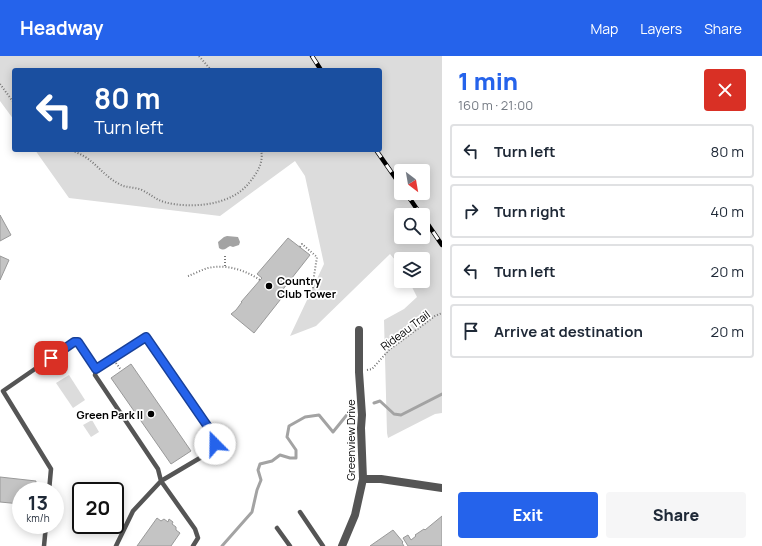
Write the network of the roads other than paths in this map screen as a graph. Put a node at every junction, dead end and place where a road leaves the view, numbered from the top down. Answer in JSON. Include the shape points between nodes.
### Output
{"nodes":[{"id":1,"x":359,"y":330,"type":"dead end"},
{"id":2,"x":96,"y":369,"type":"junction"},
{"id":3,"x":363,"y":479,"type":"junction"},
{"id":4,"x":161,"y":481,"type":"junction"},
{"id":5,"x":50,"y":482,"type":"edge"},
{"id":6,"x":442,"y":488,"type":"edge"},
{"id":7,"x":300,"y":512,"type":"dead end"},
{"id":8,"x":277,"y":528,"type":"dead end"},
{"id":9,"x":45,"y":534,"type":"edge"},
{"id":10,"x":44,"y":546,"type":"edge"},
{"id":11,"x":116,"y":546,"type":"edge"},
{"id":12,"x":193,"y":546,"type":"edge"},
{"id":13,"x":290,"y":546,"type":"edge"},
{"id":14,"x":323,"y":546,"type":"edge"},
{"id":15,"x":342,"y":546,"type":"edge"}],
"edges":[{"from":1,"to":3,"type":"street","name":"Greenview Drive"},
{"from":2,"to":4,"type":"lane","via":[[95,376],[158,469]]},
{"from":2,"to":4,"type":"lane","via":[[146,337],[215,437],[215,444],[205,455]]},
{"from":2,"to":5,"type":"lane","via":[[78,342],[74,342],[3,391],[51,469]]},
{"from":3,"to":6,"type":"street","via":[[381,479]]},
{"from":3,"to":15,"type":"street","name":"Greenview Drive","via":[[354,515]]},
{"from":4,"to":11,"type":"lane","via":[[134,511]]},
{"from":4,"to":12,"type":"lane","via":[[195,529],[198,538]]},
{"from":7,"to":14,"type":"lane"},
{"from":8,"to":13,"type":"lane"},
{"from":9,"to":10,"type":"lane"}]}
